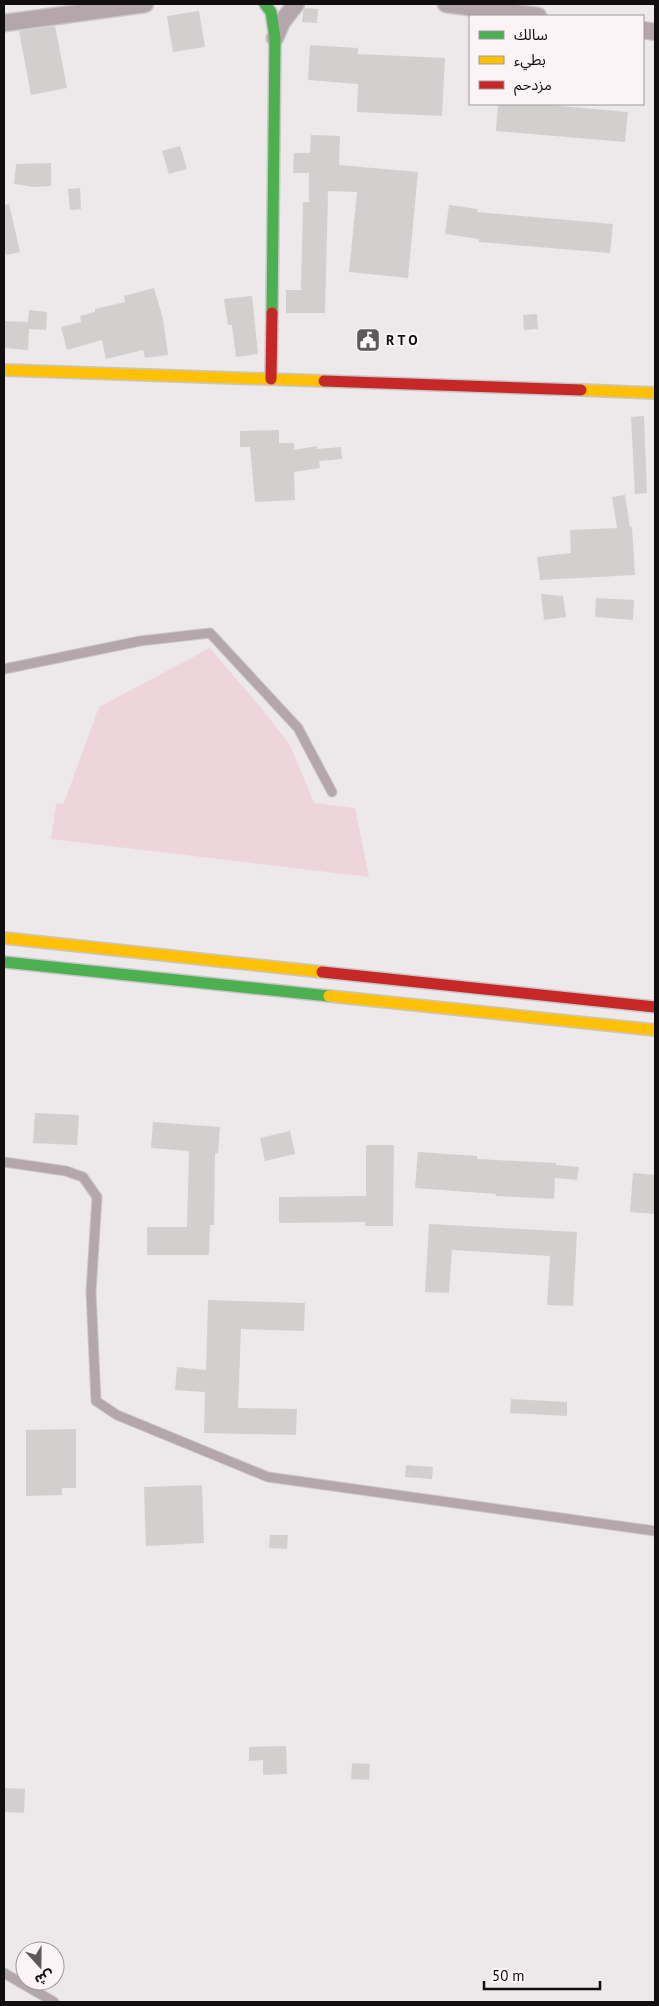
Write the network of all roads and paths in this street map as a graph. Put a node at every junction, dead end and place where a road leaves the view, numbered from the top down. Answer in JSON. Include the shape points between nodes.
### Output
{"nodes":[{"id":1,"x":146,"y":4,"type":"edge"},
{"id":2,"x":265,"y":4,"type":"edge"},
{"id":3,"x":296,"y":4,"type":"edge"},
{"id":4,"x":446,"y":4,"type":"edge"},
{"id":5,"x":530,"y":15,"type":"edge"},
{"id":6,"x":4,"y":24,"type":"edge"},
{"id":7,"x":275,"y":38,"type":"junction"},
{"id":8,"x":4,"y":370,"type":"edge"},
{"id":9,"x":271,"y":380,"type":"junction"},
{"id":10,"x":655,"y":393,"type":"edge"},
{"id":11,"x":4,"y":669,"type":"edge"},
{"id":12,"x":332,"y":792,"type":"dead end"},
{"id":13,"x":4,"y":938,"type":"edge"},
{"id":14,"x":4,"y":962,"type":"edge"},
{"id":15,"x":655,"y":1007,"type":"edge"},
{"id":16,"x":655,"y":1030,"type":"edge"},
{"id":17,"x":4,"y":1162,"type":"edge"},
{"id":18,"x":655,"y":1531,"type":"edge"},
{"id":19,"x":4,"y":1973,"type":"edge"},
{"id":20,"x":54,"y":2002,"type":"edge"}],
"edges":[{"from":1,"to":6,"type":"street"},
{"from":2,"to":7,"type":"main road","via":[[271,12]]},
{"from":3,"to":7,"type":"street"},
{"from":4,"to":5,"type":"street"},
{"from":7,"to":9,"type":"main road"},
{"from":8,"to":9,"type":"main road"},
{"from":9,"to":10,"type":"main road"},
{"from":11,"to":12,"type":"lane","via":[[140,641],[210,633],[298,728]]},
{"from":13,"to":15,"type":"main road"},
{"from":14,"to":16,"type":"main road"},
{"from":17,"to":18,"type":"lane","via":[[83,1177],[97,1197],[91,1292],[96,1401],[117,1415],[268,1476]]},
{"from":19,"to":20,"type":"lane"}]}
